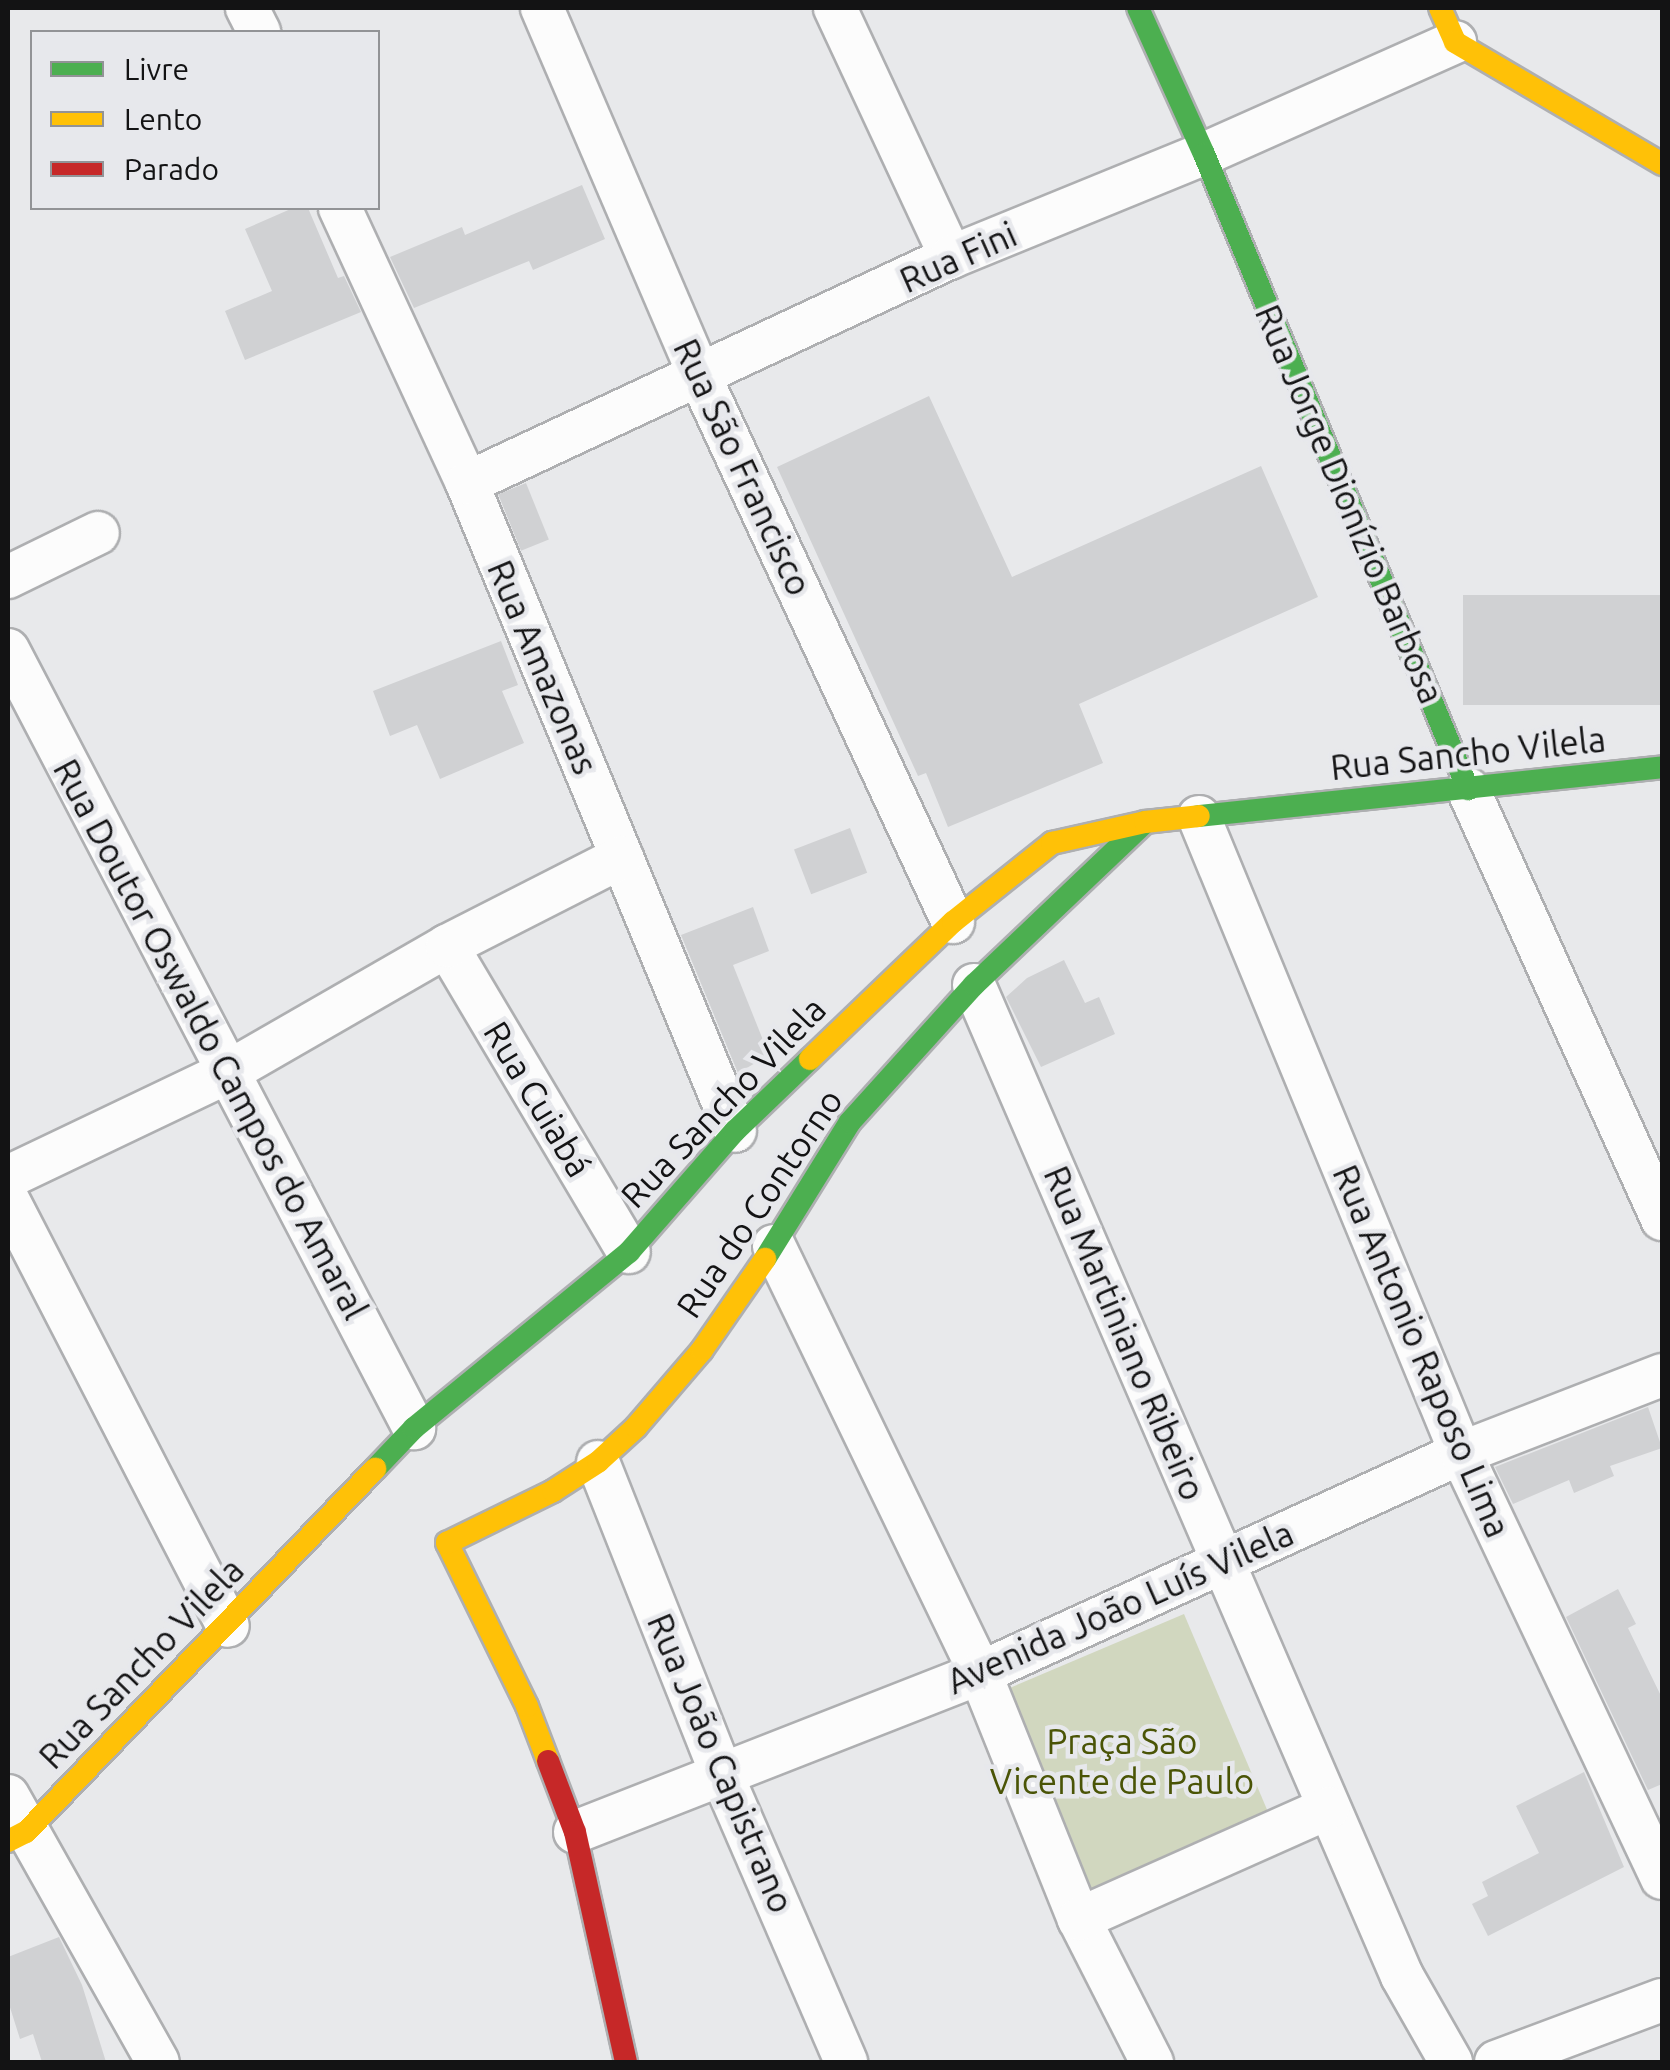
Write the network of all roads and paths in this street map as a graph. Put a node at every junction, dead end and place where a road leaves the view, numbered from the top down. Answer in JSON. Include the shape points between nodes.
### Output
{"nodes":[{"id":1,"x":542,"y":8,"type":"edge"},
{"id":2,"x":836,"y":8,"type":"edge"},
{"id":3,"x":1138,"y":8,"type":"edge"},
{"id":4,"x":1447,"y":24,"type":"edge"},
{"id":5,"x":1204,"y":154,"type":"junction"},
{"id":6,"x":1662,"y":164,"type":"edge"},
{"id":7,"x":341,"y":210,"type":"edge"},
{"id":8,"x":952,"y":257,"type":"junction"},
{"id":9,"x":700,"y":376,"type":"junction"},
{"id":10,"x":467,"y":483,"type":"junction"},
{"id":11,"x":98,"y":534,"type":"dead end"},
{"id":12,"x":8,"y":578,"type":"edge"},
{"id":13,"x":8,"y":650,"type":"edge"},
{"id":14,"x":1662,"y":766,"type":"edge"},
{"id":15,"x":1468,"y":789,"type":"junction"},
{"id":16,"x":1198,"y":817,"type":"junction"},
{"id":17,"x":1145,"y":822,"type":"junction"},
{"id":18,"x":622,"y":856,"type":"junction"},
{"id":19,"x":953,"y":922,"type":"junction"},
{"id":20,"x":447,"y":946,"type":"junction"},
{"id":21,"x":974,"y":984,"type":"junction"},
{"id":22,"x":228,"y":1072,"type":"junction"},
{"id":23,"x":735,"y":1131,"type":"junction"},
{"id":24,"x":8,"y":1177,"type":"edge"},
{"id":25,"x":8,"y":1200,"type":"edge"},
{"id":26,"x":1662,"y":1219,"type":"edge"},
{"id":27,"x":774,"y":1246,"type":"junction"},
{"id":28,"x":629,"y":1252,"type":"junction"},
{"id":29,"x":1662,"y":1375,"type":"edge"},
{"id":30,"x":414,"y":1428,"type":"junction"},
{"id":31,"x":1461,"y":1452,"type":"junction"},
{"id":32,"x":598,"y":1462,"type":"junction"},
{"id":33,"x":1224,"y":1561,"type":"junction"},
{"id":34,"x":228,"y":1626,"type":"junction"},
{"id":35,"x":980,"y":1673,"type":"junction"},
{"id":36,"x":722,"y":1775,"type":"junction"},
{"id":37,"x":1328,"y":1808,"type":"junction"},
{"id":38,"x":14,"y":1823,"type":"edge"},
{"id":39,"x":575,"y":1832,"type":"junction"},
{"id":40,"x":1662,"y":1878,"type":"edge"},
{"id":41,"x":1079,"y":1918,"type":"junction"},
{"id":42,"x":1662,"y":2000,"type":"edge"},
{"id":43,"x":158,"y":2062,"type":"edge"},
{"id":44,"x":626,"y":2062,"type":"edge"},
{"id":45,"x":846,"y":2062,"type":"edge"},
{"id":46,"x":1152,"y":2062,"type":"edge"},
{"id":47,"x":1451,"y":2062,"type":"edge"},
{"id":48,"x":1496,"y":2062,"type":"edge"}],
"edges":[{"from":1,"to":9,"type":"street","name":"Rua São Francisco"},
{"from":2,"to":8,"type":"street"},
{"from":3,"to":5,"type":"main road","name":"Rua Jorge Dionízio Barbosa"},
{"from":4,"to":5,"type":"street","name":"Rua Fini"},
{"from":4,"to":6,"type":"main road"},
{"from":5,"to":8,"type":"street","name":"Rua Fini"},
{"from":5,"to":15,"type":"main road","name":"Rua Jorge Dionízio Barbosa"},
{"from":7,"to":10,"type":"street","name":"Rua Amazonas"},
{"from":8,"to":9,"type":"street","name":"Rua Fini"},
{"from":9,"to":10,"type":"street","name":"Rua Fini"},
{"from":9,"to":19,"type":"street","name":"Rua São Francisco"},
{"from":10,"to":18,"type":"street","name":"Rua Amazonas"},
{"from":11,"to":12,"type":"street"},
{"from":13,"to":22,"type":"street","name":"Rua Doutor Oswaldo Campos do Amaral"},
{"from":14,"to":15,"type":"main road","name":"Rua Sancho Vilela"},
{"from":15,"to":16,"type":"main road","name":"Rua Sancho Vilela"},
{"from":15,"to":26,"type":"street","name":"Rua Jorge Dionízio Barbosa"},
{"from":16,"to":17,"type":"main road","name":"Rua Sancho Vilela"},
{"from":16,"to":31,"type":"street","name":"Rua Antonio Raposo Lima"},
{"from":17,"to":19,"type":"main road","name":"Rua Sancho Vilela","via":[[1052,844]]},
{"from":17,"to":21,"type":"main road","name":"Rua do Contorno"},
{"from":18,"to":20,"type":"street"},
{"from":18,"to":23,"type":"street","name":"Rua Amazonas"},
{"from":19,"to":23,"type":"main road","name":"Rua Sancho Vilela"},
{"from":20,"to":22,"type":"street"},
{"from":20,"to":28,"type":"street","name":"Rua Cuiabá"},
{"from":21,"to":27,"type":"main road","name":"Rua do Contorno","via":[[850,1122]]},
{"from":21,"to":33,"type":"street","name":"Rua Martiniano Ribeiro"},
{"from":22,"to":24,"type":"street"},
{"from":22,"to":30,"type":"street","name":"Rua Doutor Oswaldo Campos do Amaral"},
{"from":23,"to":28,"type":"main road","name":"Rua Sancho Vilela"},
{"from":25,"to":34,"type":"street"},
{"from":27,"to":32,"type":"main road","name":"Rua do Contorno","via":[[702,1350]]},
{"from":27,"to":35,"type":"street"},
{"from":28,"to":30,"type":"main road","name":"Rua Sancho Vilela"},
{"from":29,"to":31,"type":"street","name":"Avenida João Luís Vilela"},
{"from":30,"to":34,"type":"main road","name":"Rua Sancho Vilela"},
{"from":31,"to":33,"type":"street","name":"Avenida João Luís Vilela"},
{"from":31,"to":40,"type":"street","name":"Rua Antonio Raposo Lima"},
{"from":32,"to":36,"type":"street","name":"Rua João Capistrano"},
{"from":32,"to":39,"type":"main road","name":"Rua do Contorno","via":[[447,1543],[528,1706]]},
{"from":33,"to":35,"type":"street","name":"Avenida João Luís Vilela"},
{"from":33,"to":37,"type":"street","name":"Rua Martiniano Ribeiro"},
{"from":34,"to":38,"type":"main road","name":"Rua Sancho Vilela"},
{"from":35,"to":36,"type":"street","name":"Avenida João Luís Vilela"},
{"from":35,"to":41,"type":"street"},
{"from":36,"to":39,"type":"street","name":"Avenida João Luís Vilela"},
{"from":36,"to":45,"type":"street","name":"Rua João Capistrano"},
{"from":37,"to":41,"type":"street"},
{"from":37,"to":47,"type":"street","name":"Rua Martiniano Ribeiro","via":[[1402,1976]]},
{"from":38,"to":43,"type":"street"},
{"from":39,"to":44,"type":"main road"},
{"from":41,"to":46,"type":"street"},
{"from":42,"to":48,"type":"street"}]}
